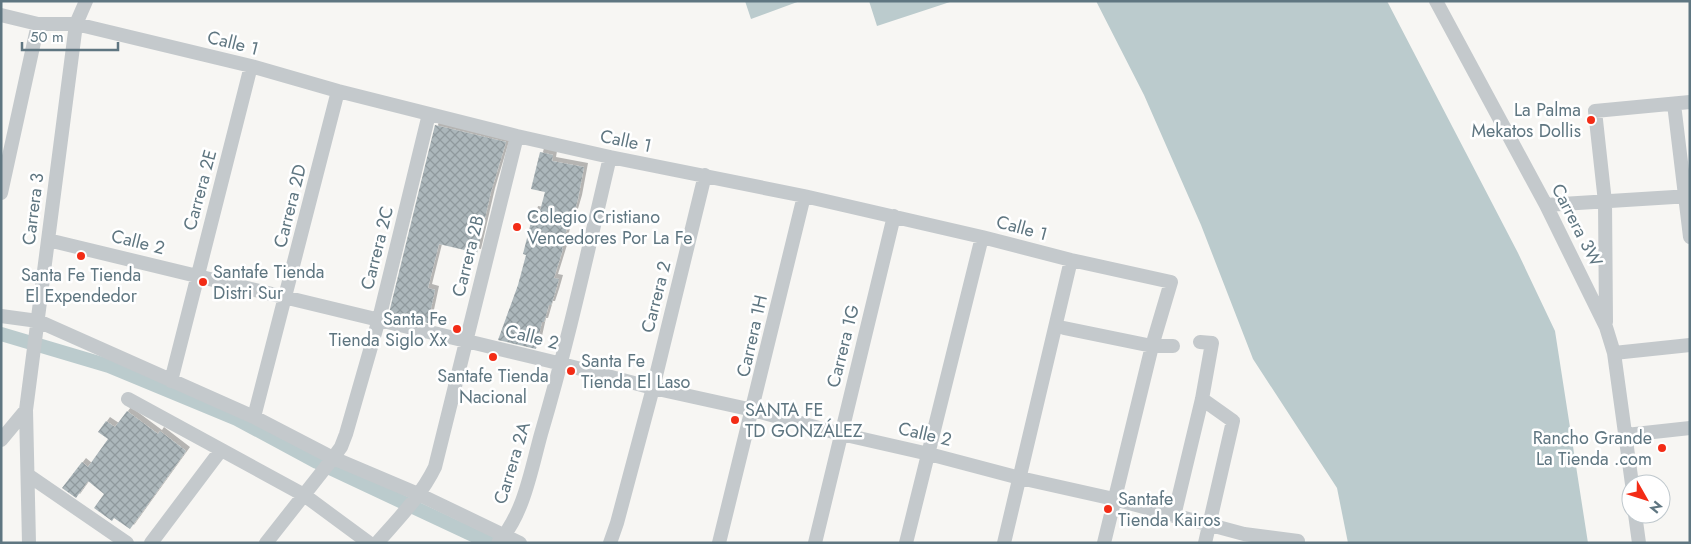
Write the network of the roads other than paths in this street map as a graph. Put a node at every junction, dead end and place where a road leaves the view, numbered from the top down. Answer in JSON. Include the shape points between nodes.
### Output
{"nodes":[{"id":1,"x":86,"y":1,"type":"edge"},
{"id":2,"x":1436,"y":1,"type":"edge"},
{"id":3,"x":1,"y":15,"type":"edge"},
{"id":4,"x":38,"y":24,"type":"junction"},
{"id":5,"x":76,"y":24,"type":"junction"},
{"id":6,"x":251,"y":66,"type":"junction"},
{"id":7,"x":338,"y":91,"type":"junction"},
{"id":8,"x":1690,"y":102,"type":"edge"},
{"id":9,"x":1674,"y":104,"type":"junction"},
{"id":10,"x":429,"y":114,"type":"junction"},
{"id":11,"x":517,"y":136,"type":"junction"},
{"id":12,"x":610,"y":158,"type":"junction"},
{"id":13,"x":705,"y":175,"type":"junction"},
{"id":14,"x":1,"y":193,"type":"edge"},
{"id":15,"x":804,"y":196,"type":"junction"},
{"id":16,"x":1687,"y":197,"type":"edge"},
{"id":17,"x":1605,"y":202,"type":"junction"},
{"id":18,"x":1546,"y":205,"type":"junction"},
{"id":19,"x":894,"y":216,"type":"junction"},
{"id":20,"x":982,"y":237,"type":"junction"},
{"id":21,"x":1690,"y":237,"type":"edge"},
{"id":22,"x":48,"y":240,"type":"junction"},
{"id":23,"x":1071,"y":260,"type":"junction"},
{"id":24,"x":197,"y":276,"type":"junction"},
{"id":25,"x":286,"y":297,"type":"junction"},
{"id":26,"x":1,"y":316,"type":"edge"},
{"id":27,"x":378,"y":320,"type":"junction"},
{"id":28,"x":37,"y":326,"type":"junction"},
{"id":29,"x":1606,"y":327,"type":"junction"},
{"id":30,"x":1064,"y":328,"type":"dead end"},
{"id":31,"x":466,"y":341,"type":"junction"},
{"id":32,"x":1206,"y":342,"type":"dead end"},
{"id":33,"x":1690,"y":345,"type":"edge"},
{"id":34,"x":1152,"y":346,"type":"junction"},
{"id":35,"x":1173,"y":346,"type":"dead end"},
{"id":36,"x":1614,"y":353,"type":"junction"},
{"id":37,"x":562,"y":364,"type":"junction"},
{"id":38,"x":171,"y":381,"type":"junction"},
{"id":39,"x":654,"y":388,"type":"junction"},
{"id":40,"x":128,"y":399,"type":"dead end"},
{"id":41,"x":1202,"y":399,"type":"junction"},
{"id":42,"x":26,"y":410,"type":"junction"},
{"id":43,"x":753,"y":410,"type":"junction"},
{"id":44,"x":254,"y":417,"type":"junction"},
{"id":45,"x":1690,"y":428,"type":"edge"},
{"id":46,"x":841,"y":434,"type":"junction"},
{"id":47,"x":1626,"y":435,"type":"junction"},
{"id":48,"x":1,"y":440,"type":"edge"},
{"id":49,"x":221,"y":450,"type":"junction"},
{"id":50,"x":929,"y":454,"type":"junction"},
{"id":51,"x":332,"y":460,"type":"junction"},
{"id":52,"x":1631,"y":474,"type":"edge"},
{"id":53,"x":28,"y":475,"type":"junction"},
{"id":54,"x":1020,"y":478,"type":"junction"},
{"id":55,"x":304,"y":495,"type":"junction"},
{"id":56,"x":417,"y":496,"type":"junction"},
{"id":57,"x":1114,"y":499,"type":"junction"},
{"id":58,"x":1174,"y":516,"type":"junction"},
{"id":59,"x":1636,"y":524,"type":"edge"},
{"id":60,"x":1210,"y":525,"type":"junction"},
{"id":61,"x":1244,"y":538,"type":"edge"},
{"id":62,"x":502,"y":539,"type":"edge"},
{"id":63,"x":1298,"y":542,"type":"edge"},
{"id":64,"x":29,"y":543,"type":"edge"},
{"id":65,"x":127,"y":543,"type":"edge"},
{"id":66,"x":150,"y":543,"type":"edge"},
{"id":67,"x":266,"y":543,"type":"edge"},
{"id":68,"x":369,"y":543,"type":"edge"},
{"id":69,"x":377,"y":543,"type":"edge"},
{"id":70,"x":520,"y":543,"type":"edge"},
{"id":71,"x":610,"y":543,"type":"edge"},
{"id":72,"x":719,"y":543,"type":"edge"},
{"id":73,"x":815,"y":543,"type":"edge"},
{"id":74,"x":906,"y":543,"type":"edge"},
{"id":75,"x":1004,"y":543,"type":"edge"},
{"id":76,"x":1104,"y":543,"type":"edge"},
{"id":77,"x":1205,"y":543,"type":"edge"},
{"id":78,"x":1639,"y":543,"type":"edge"}],
"edges":[{"from":1,"to":5,"type":"street","name":"Carrera 3"},
{"from":2,"to":18,"type":"street","name":"Carrera 3W"},
{"from":3,"to":4,"type":"street","name":"Calle 1"},
{"from":4,"to":5,"type":"street","name":"Calle 1"},
{"from":4,"to":14,"type":"street"},
{"from":5,"to":6,"type":"street","name":"Calle 1"},
{"from":5,"to":22,"type":"street","name":"Carrera 3"},
{"from":6,"to":7,"type":"street","name":"Calle 1"},
{"from":6,"to":24,"type":"street","name":"Carrera 2E"},
{"from":7,"to":10,"type":"street","name":"Calle 1"},
{"from":7,"to":25,"type":"street","name":"Carrera 2D"},
{"from":8,"to":9,"type":"street"},
{"from":9,"to":16,"type":"street"},
{"from":9,"to":17,"type":"street","via":[[1595,111]]},
{"from":10,"to":11,"type":"street","name":"Calle 1"},
{"from":10,"to":27,"type":"street","name":"Carrera 2C"},
{"from":11,"to":12,"type":"street","name":"Calle 1"},
{"from":11,"to":31,"type":"street","name":"Carrera 2B"},
{"from":12,"to":13,"type":"street","name":"Calle 1"},
{"from":12,"to":37,"type":"street","name":"Carrera 2A"},
{"from":13,"to":15,"type":"street","name":"Calle 1"},
{"from":13,"to":39,"type":"street","name":"Carrera 2"},
{"from":15,"to":19,"type":"street","name":"Calle 1"},
{"from":15,"to":43,"type":"street","name":"Carrera 1H"},
{"from":16,"to":17,"type":"street"},
{"from":16,"to":21,"type":"street"},
{"from":17,"to":18,"type":"street"},
{"from":17,"to":29,"type":"street"},
{"from":18,"to":29,"type":"street","name":"Carrera 3W"},
{"from":19,"to":20,"type":"street","name":"Calle 1"},
{"from":19,"to":46,"type":"street","name":"Carrera 1G"},
{"from":20,"to":23,"type":"street","name":"Calle 1"},
{"from":20,"to":50,"type":"street"},
{"from":22,"to":24,"type":"street","name":"Calle 2"},
{"from":22,"to":28,"type":"street","name":"Carrera 3"},
{"from":23,"to":34,"type":"street","name":"Calle 1","via":[[1171,282]]},
{"from":23,"to":54,"type":"street"},
{"from":24,"to":25,"type":"street","name":"Calle 2"},
{"from":24,"to":38,"type":"street","name":"Carrera 2E"},
{"from":25,"to":27,"type":"street","name":"Calle 2"},
{"from":25,"to":44,"type":"street","name":"Carrera 2D"},
{"from":26,"to":28,"type":"street"},
{"from":27,"to":31,"type":"street","name":"Calle 2"},
{"from":27,"to":51,"type":"street","name":"Carrera 2C","via":[[346,434]]},
{"from":28,"to":38,"type":"street"},
{"from":28,"to":42,"type":"street","name":"Carrera 3"},
{"from":29,"to":36,"type":"street","name":"Carrera 3W"},
{"from":30,"to":34,"type":"street"},
{"from":31,"to":37,"type":"street","name":"Calle 2"},
{"from":31,"to":56,"type":"street","name":"Carrera 2B","via":[[435,467]]},
{"from":32,"to":41,"type":"street"},
{"from":33,"to":36,"type":"street"},
{"from":34,"to":35,"type":"street"},
{"from":34,"to":57,"type":"street"},
{"from":36,"to":47,"type":"street","name":"Carrera 3W"},
{"from":37,"to":39,"type":"street","name":"Calle 2"},
{"from":37,"to":62,"type":"street","name":"Carrera 2A","via":[[526,489],[514,521]]},
{"from":38,"to":44,"type":"street"},
{"from":39,"to":43,"type":"street","name":"Calle 2"},
{"from":39,"to":71,"type":"street","name":"Carrera 2"},
{"from":40,"to":49,"type":"street"},
{"from":41,"to":58,"type":"street"},
{"from":41,"to":60,"type":"street","via":[[1234,421]]},
{"from":42,"to":48,"type":"street"},
{"from":42,"to":53,"type":"street","name":"Carrera 3"},
{"from":43,"to":46,"type":"street","name":"Calle 2"},
{"from":43,"to":72,"type":"street","name":"Carrera 1H"},
{"from":44,"to":51,"type":"street"},
{"from":45,"to":47,"type":"street"},
{"from":46,"to":50,"type":"street","name":"Calle 2"},
{"from":46,"to":73,"type":"street","name":"Carrera 1G"},
{"from":47,"to":52,"type":"street","name":"Carrera 3W"},
{"from":49,"to":55,"type":"street"},
{"from":49,"to":66,"type":"street"},
{"from":50,"to":54,"type":"street","name":"Calle 2"},
{"from":50,"to":74,"type":"street"},
{"from":51,"to":55,"type":"street","name":"Carrera 2C"},
{"from":51,"to":56,"type":"street"},
{"from":53,"to":64,"type":"street","name":"Carrera 3"},
{"from":53,"to":65,"type":"street"},
{"from":54,"to":57,"type":"street","name":"Calle 2"},
{"from":54,"to":75,"type":"street"},
{"from":55,"to":67,"type":"street","name":"Carrera 2C"},
{"from":55,"to":68,"type":"street"},
{"from":56,"to":62,"type":"street"},
{"from":56,"to":69,"type":"street","name":"Carrera 2B"},
{"from":57,"to":58,"type":"street","name":"Calle 2"},
{"from":57,"to":76,"type":"street"},
{"from":58,"to":60,"type":"street","name":"Calle 2"},
{"from":59,"to":78,"type":"street"},
{"from":60,"to":61,"type":"street","name":"Calle 2"},
{"from":60,"to":77,"type":"street"},
{"from":61,"to":63,"type":"street","name":"Calle 2"},
{"from":62,"to":70,"type":"street"}]}
